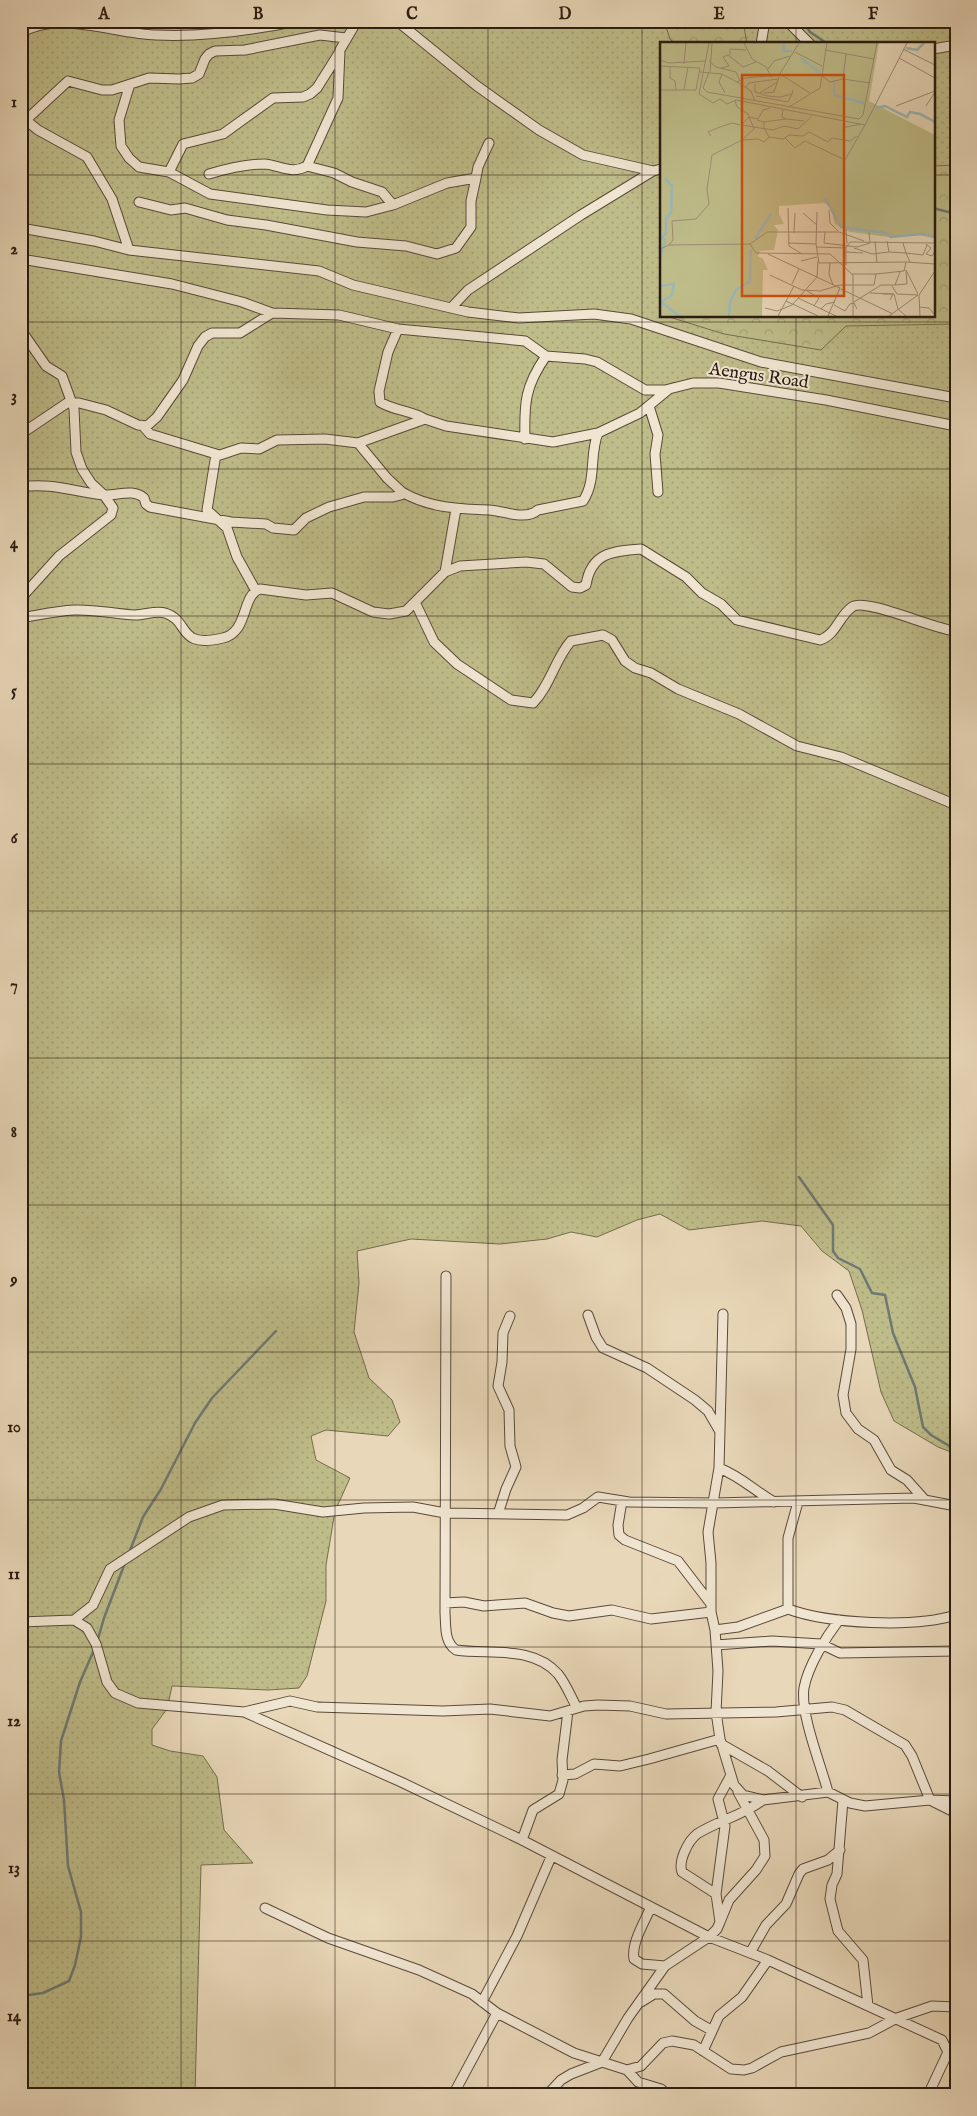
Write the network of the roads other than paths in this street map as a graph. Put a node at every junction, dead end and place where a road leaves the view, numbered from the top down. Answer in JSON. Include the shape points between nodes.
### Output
{"nodes":[{"id":1,"x":297,"y":21,"type":"edge"},
{"id":2,"x":357,"y":21,"type":"edge"},
{"id":3,"x":398,"y":21,"type":"edge"},
{"id":4,"x":765,"y":21,"type":"edge"},
{"id":5,"x":786,"y":21,"type":"edge"},
{"id":6,"x":285,"y":22,"type":"edge"},
{"id":7,"x":21,"y":33,"type":"edge"},
{"id":8,"x":346,"y":38,"type":"junction"},
{"id":9,"x":761,"y":42,"type":"edge"},
{"id":10,"x":808,"y":42,"type":"edge"},
{"id":11,"x":956,"y":45,"type":"edge"},
{"id":12,"x":934,"y":49,"type":"edge"},
{"id":13,"x":340,"y":50,"type":"junction"},
{"id":14,"x":130,"y":84,"type":"junction"},
{"id":15,"x":24,"y":119,"type":"edge"},
{"id":16,"x":489,"y":143,"type":"dead end"},
{"id":17,"x":306,"y":166,"type":"junction"},
{"id":18,"x":657,"y":170,"type":"edge"},
{"id":19,"x":169,"y":172,"type":"junction"},
{"id":20,"x":209,"y":174,"type":"dead end"},
{"id":21,"x":476,"y":178,"type":"junction"},
{"id":22,"x":139,"y":202,"type":"dead end"},
{"id":23,"x":393,"y":205,"type":"junction"},
{"id":24,"x":21,"y":228,"type":"edge"},
{"id":25,"x":129,"y":250,"type":"junction"},
{"id":26,"x":21,"y":259,"type":"edge"},
{"id":27,"x":451,"y":308,"type":"junction"},
{"id":28,"x":272,"y":312,"type":"junction"},
{"id":29,"x":398,"y":329,"type":"junction"},
{"id":30,"x":21,"y":330,"type":"edge"},
{"id":31,"x":546,"y":356,"type":"junction"},
{"id":32,"x":669,"y":389,"type":"junction"},
{"id":33,"x":956,"y":398,"type":"edge"},
{"id":34,"x":72,"y":403,"type":"junction"},
{"id":35,"x":649,"y":406,"type":"junction"},
{"id":36,"x":425,"y":419,"type":"junction"},
{"id":37,"x":143,"y":426,"type":"junction"},
{"id":38,"x":956,"y":426,"type":"edge"},
{"id":39,"x":598,"y":433,"type":"junction"},
{"id":40,"x":21,"y":434,"type":"edge"},
{"id":41,"x":525,"y":439,"type":"junction"},
{"id":42,"x":358,"y":442,"type":"junction"},
{"id":43,"x":216,"y":454,"type":"junction"},
{"id":44,"x":21,"y":487,"type":"edge"},
{"id":45,"x":402,"y":492,"type":"junction"},
{"id":46,"x":658,"y":492,"type":"dead end"},
{"id":47,"x":104,"y":495,"type":"junction"},
{"id":48,"x":456,"y":509,"type":"junction"},
{"id":49,"x":217,"y":520,"type":"junction"},
{"id":50,"x":445,"y":572,"type":"junction"},
{"id":51,"x":256,"y":591,"type":"junction"},
{"id":52,"x":21,"y":598,"type":"edge"},
{"id":53,"x":415,"y":602,"type":"junction"},
{"id":54,"x":21,"y":618,"type":"edge"},
{"id":55,"x":956,"y":631,"type":"edge"},
{"id":56,"x":956,"y":805,"type":"edge"},
{"id":57,"x":446,"y":1276,"type":"dead end"},
{"id":58,"x":837,"y":1295,"type":"dead end"},
{"id":59,"x":723,"y":1314,"type":"dead end"},
{"id":60,"x":588,"y":1315,"type":"dead end"},
{"id":61,"x":510,"y":1316,"type":"dead end"},
{"id":62,"x":720,"y":1431,"type":"junction"},
{"id":63,"x":719,"y":1468,"type":"junction"},
{"id":64,"x":924,"y":1499,"type":"junction"},
{"id":65,"x":622,"y":1501,"type":"junction"},
{"id":66,"x":775,"y":1502,"type":"junction"},
{"id":67,"x":798,"y":1502,"type":"junction"},
{"id":68,"x":714,"y":1503,"type":"junction"},
{"id":69,"x":956,"y":1506,"type":"edge"},
{"id":70,"x":445,"y":1513,"type":"junction"},
{"id":71,"x":498,"y":1514,"type":"junction"},
{"id":72,"x":445,"y":1603,"type":"junction"},
{"id":73,"x":711,"y":1608,"type":"junction"},
{"id":74,"x":788,"y":1609,"type":"junction"},
{"id":75,"x":956,"y":1615,"type":"edge"},
{"id":76,"x":74,"y":1620,"type":"junction"},
{"id":77,"x":839,"y":1620,"type":"junction"},
{"id":78,"x":21,"y":1622,"type":"edge"},
{"id":79,"x":715,"y":1630,"type":"junction"},
{"id":80,"x":822,"y":1644,"type":"junction"},
{"id":81,"x":716,"y":1645,"type":"junction"},
{"id":82,"x":956,"y":1651,"type":"edge"},
{"id":83,"x":577,"y":1708,"type":"junction"},
{"id":84,"x":804,"y":1709,"type":"junction"},
{"id":85,"x":244,"y":1712,"type":"junction"},
{"id":86,"x":568,"y":1712,"type":"junction"},
{"id":87,"x":716,"y":1712,"type":"junction"},
{"id":88,"x":720,"y":1742,"type":"junction"},
{"id":89,"x":562,"y":1775,"type":"junction"},
{"id":90,"x":731,"y":1775,"type":"junction"},
{"id":91,"x":738,"y":1792,"type":"junction"},
{"id":92,"x":828,"y":1792,"type":"junction"},
{"id":93,"x":802,"y":1797,"type":"junction"},
{"id":94,"x":763,"y":1800,"type":"junction"},
{"id":95,"x":843,"y":1800,"type":"junction"},
{"id":96,"x":930,"y":1800,"type":"junction"},
{"id":97,"x":956,"y":1801,"type":"edge"},
{"id":98,"x":748,"y":1811,"type":"junction"},
{"id":99,"x":956,"y":1813,"type":"edge"},
{"id":100,"x":724,"y":1822,"type":"junction"},
{"id":101,"x":522,"y":1840,"type":"junction"},
{"id":102,"x":840,"y":1850,"type":"junction"},
{"id":103,"x":551,"y":1857,"type":"junction"},
{"id":104,"x":716,"y":1894,"type":"junction"},
{"id":105,"x":651,"y":1906,"type":"junction"},
{"id":106,"x":265,"y":1908,"type":"dead end"},
{"id":107,"x":720,"y":1922,"type":"junction"},
{"id":108,"x":710,"y":1938,"type":"junction"},
{"id":109,"x":750,"y":1953,"type":"junction"},
{"id":110,"x":768,"y":1960,"type":"junction"},
{"id":111,"x":665,"y":1966,"type":"junction"},
{"id":112,"x":482,"y":2002,"type":"junction"},
{"id":113,"x":640,"y":2002,"type":"junction"},
{"id":114,"x":868,"y":2006,"type":"junction"},
{"id":115,"x":956,"y":2007,"type":"edge"},
{"id":116,"x":497,"y":2013,"type":"junction"},
{"id":117,"x":897,"y":2018,"type":"junction"},
{"id":118,"x":711,"y":2030,"type":"junction"},
{"id":119,"x":946,"y":2044,"type":"junction"},
{"id":120,"x":956,"y":2049,"type":"edge"},
{"id":121,"x":704,"y":2051,"type":"junction"},
{"id":122,"x":602,"y":2062,"type":"junction"},
{"id":123,"x":627,"y":2070,"type":"junction"},
{"id":124,"x":453,"y":2095,"type":"edge"},
{"id":125,"x":547,"y":2095,"type":"edge"},
{"id":126,"x":668,"y":2095,"type":"edge"},
{"id":127,"x":928,"y":2095,"type":"edge"}],
"edges":[{"from":1,"to":6,"type":"street"},
{"from":2,"to":8,"type":"street"},
{"from":3,"to":18,"type":"street","via":[[477,86],[539,130],[583,155]]},
{"from":4,"to":9,"type":"street"},
{"from":5,"to":10,"type":"street"},
{"from":6,"to":7,"type":"street","via":[[222,32],[156,35],[57,23],[31,27]]},
{"from":8,"to":13,"type":"street"},
{"from":8,"to":14,"type":"street","via":[[320,35],[245,50],[215,51],[208,54],[201,73],[192,78],[149,78]]},
{"from":11,"to":12,"type":"street"},
{"from":13,"to":17,"type":"street","via":[[338,98]]},
{"from":13,"to":19,"type":"street","via":[[310,94],[273,98],[223,134],[183,144]]},
{"from":14,"to":15,"type":"street","via":[[102,90],[68,81]]},
{"from":14,"to":19,"type":"street","via":[[118,120],[121,146],[139,166]]},
{"from":15,"to":25,"type":"street","via":[[87,156],[112,199]]},
{"from":16,"to":21,"type":"street"},
{"from":17,"to":20,"type":"street","via":[[299,171],[289,171],[263,164]]},
{"from":17,"to":23,"type":"street","via":[[382,192]]},
{"from":18,"to":27,"type":"street","via":[[581,215],[468,290]]},
{"from":19,"to":23,"type":"street","via":[[210,194],[243,199],[366,212]]},
{"from":21,"to":22,"type":"street","via":[[471,201],[471,227],[456,248],[437,254],[406,246],[357,242]]},
{"from":21,"to":23,"type":"street","via":[[447,182]]},
{"from":24,"to":25,"type":"street","via":[[94,240]]},
{"from":25,"to":27,"type":"street","via":[[319,271],[353,285]]},
{"from":26,"to":28,"type":"street","via":[[172,284]]},
{"from":27,"to":33,"type":"street","via":[[519,318],[594,314],[631,319],[761,362]]},
{"from":28,"to":29,"type":"street","via":[[339,315]]},
{"from":28,"to":37,"type":"street","via":[[240,333],[205,336],[183,380],[151,424]]},
{"from":29,"to":31,"type":"street","via":[[525,341]]},
{"from":29,"to":36,"type":"street","via":[[388,352],[379,391],[380,402]]},
{"from":30,"to":34,"type":"street","via":[[46,366],[62,376]]},
{"from":31,"to":32,"type":"street","name":"Aengus Road","via":[[585,359],[605,366],[645,390]]},
{"from":31,"to":41,"type":"street","via":[[534,372],[524,403]]},
{"from":32,"to":35,"type":"street"},
{"from":32,"to":38,"type":"street","name":"Aengus Road","via":[[693,383],[719,383]]},
{"from":34,"to":37,"type":"street","via":[[106,410]]},
{"from":34,"to":40,"type":"street","via":[[62,405]]},
{"from":34,"to":47,"type":"street","via":[[76,452],[91,483]]},
{"from":35,"to":39,"type":"street"},
{"from":35,"to":46,"type":"street","via":[[658,435]]},
{"from":36,"to":41,"type":"street","via":[[446,426]]},
{"from":36,"to":42,"type":"street"},
{"from":37,"to":43,"type":"street","via":[[150,434]]},
{"from":39,"to":41,"type":"street","via":[[553,442]]},
{"from":39,"to":48,"type":"street","via":[[592,456],[592,479],[581,502],[538,510],[533,514]]},
{"from":42,"to":43,"type":"street","via":[[277,440],[259,449],[241,448],[220,456]]},
{"from":42,"to":45,"type":"street"},
{"from":43,"to":49,"type":"street","via":[[207,506],[210,515]]},
{"from":44,"to":47,"type":"street","via":[[48,485]]},
{"from":45,"to":48,"type":"street","via":[[428,504]]},
{"from":45,"to":49,"type":"street","via":[[393,497],[364,497],[330,506],[306,518],[294,530],[253,522]]},
{"from":47,"to":49,"type":"street","via":[[136,493],[150,507]]},
{"from":47,"to":52,"type":"street","via":[[113,508],[111,514],[59,556]]},
{"from":48,"to":50,"type":"street"},
{"from":49,"to":51,"type":"street","via":[[227,528],[237,557]]},
{"from":50,"to":53,"type":"street"},
{"from":50,"to":55,"type":"street","via":[[481,563],[544,564],[572,587],[580,588],[586,585],[593,563],[608,554],[641,549],[686,577],[737,620],[820,640],[828,636],[852,606],[861,604],[942,630]]},
{"from":51,"to":53,"type":"street","via":[[332,594],[373,612],[388,614],[406,611]]},
{"from":51,"to":54,"type":"street","via":[[237,630],[229,637],[208,641],[189,637],[166,613],[137,615],[75,610]]},
{"from":53,"to":56,"type":"street","via":[[434,642],[488,686],[511,700],[532,703],[572,641],[602,635],[612,640],[625,661],[673,687],[739,714],[797,746],[842,757]]},
{"from":57,"to":70,"type":"street"},
{"from":58,"to":64,"type":"street","via":[[851,1324],[851,1349],[843,1395],[846,1413],[874,1440],[891,1470],[907,1480]]},
{"from":59,"to":62,"type":"street"},
{"from":60,"to":62,"type":"street","via":[[603,1348],[647,1368],[696,1400]]},
{"from":61,"to":71,"type":"street","via":[[503,1333],[498,1386],[509,1410],[510,1446],[516,1467]]},
{"from":62,"to":63,"type":"street"},
{"from":63,"to":66,"type":"street","via":[[735,1474]]},
{"from":63,"to":68,"type":"street"},
{"from":64,"to":67,"type":"street"},
{"from":64,"to":69,"type":"street"},
{"from":65,"to":68,"type":"street"},
{"from":65,"to":71,"type":"street","via":[[598,1497],[567,1515]]},
{"from":65,"to":73,"type":"street","via":[[619,1535],[678,1561]]},
{"from":66,"to":67,"type":"street"},
{"from":66,"to":68,"type":"street"},
{"from":67,"to":74,"type":"street","via":[[788,1538]]},
{"from":68,"to":73,"type":"street","via":[[708,1532]]},
{"from":70,"to":71,"type":"street"},
{"from":70,"to":72,"type":"street"},
{"from":70,"to":76,"type":"street","via":[[399,1507],[324,1512],[255,1503],[208,1509],[188,1517],[110,1569],[92,1605]]},
{"from":72,"to":73,"type":"street","via":[[484,1606],[525,1603],[569,1616],[612,1610],[651,1619]]},
{"from":72,"to":83,"type":"street","via":[[450,1646],[469,1652],[522,1654],[550,1667],[564,1682]]},
{"from":73,"to":79,"type":"street"},
{"from":74,"to":77,"type":"street"},
{"from":74,"to":79,"type":"street","via":[[738,1627]]},
{"from":75,"to":77,"type":"street","via":[[930,1622]]},
{"from":76,"to":78,"type":"street"},
{"from":76,"to":85,"type":"street","via":[[86,1628],[96,1644],[106,1682],[115,1693],[138,1703]]},
{"from":77,"to":80,"type":"street"},
{"from":79,"to":81,"type":"street"},
{"from":80,"to":81,"type":"street","via":[[772,1641]]},
{"from":80,"to":82,"type":"street","via":[[840,1654]]},
{"from":80,"to":84,"type":"street","via":[[804,1688]]},
{"from":81,"to":87,"type":"street"},
{"from":83,"to":86,"type":"street"},
{"from":83,"to":87,"type":"street","via":[[608,1705],[666,1714]]},
{"from":84,"to":87,"type":"street"},
{"from":84,"to":92,"type":"street"},
{"from":84,"to":96,"type":"street","via":[[832,1707],[845,1710],[897,1738],[912,1756]]},
{"from":85,"to":86,"type":"street","via":[[290,1701],[317,1707],[443,1711],[490,1709],[550,1716]]},
{"from":85,"to":101,"type":"street"},
{"from":86,"to":89,"type":"street"},
{"from":87,"to":88,"type":"street"},
{"from":88,"to":89,"type":"street","via":[[620,1766],[594,1764],[575,1774]]},
{"from":88,"to":90,"type":"street"},
{"from":88,"to":93,"type":"street","via":[[768,1771]]},
{"from":89,"to":101,"type":"street","via":[[559,1794],[533,1810]]},
{"from":90,"to":91,"type":"street"},
{"from":90,"to":100,"type":"street","via":[[718,1800]]},
{"from":91,"to":94,"type":"street"},
{"from":91,"to":98,"type":"street"},
{"from":92,"to":93,"type":"street"},
{"from":92,"to":95,"type":"street"},
{"from":93,"to":94,"type":"street"},
{"from":94,"to":98,"type":"street"},
{"from":95,"to":96,"type":"street","via":[[873,1807]]},
{"from":95,"to":102,"type":"street"},
{"from":96,"to":97,"type":"street"},
{"from":96,"to":99,"type":"street"},
{"from":98,"to":100,"type":"street"},
{"from":98,"to":107,"type":"street","via":[[764,1840],[765,1856],[729,1900]]},
{"from":100,"to":104,"type":"street"},
{"from":100,"to":104,"type":"street","via":[[697,1834],[688,1844],[681,1865],[682,1872]]},
{"from":101,"to":103,"type":"street"},
{"from":102,"to":109,"type":"street","via":[[828,1860],[803,1869],[786,1904],[766,1925]]},
{"from":102,"to":114,"type":"street","via":[[830,1899],[838,1931],[863,1960]]},
{"from":103,"to":105,"type":"street"},
{"from":103,"to":112,"type":"street","via":[[517,1936]]},
{"from":104,"to":107,"type":"street"},
{"from":105,"to":108,"type":"street"},
{"from":105,"to":111,"type":"street","via":[[637,1940],[634,1959],[642,1964]]},
{"from":106,"to":112,"type":"street","via":[[328,1938],[419,1970],[472,1994]]},
{"from":107,"to":108,"type":"street"},
{"from":108,"to":109,"type":"street"},
{"from":108,"to":111,"type":"street"},
{"from":109,"to":110,"type":"street"},
{"from":110,"to":114,"type":"street"},
{"from":110,"to":118,"type":"street","via":[[742,1997],[719,2016]]},
{"from":111,"to":113,"type":"street"},
{"from":112,"to":116,"type":"street"},
{"from":113,"to":118,"type":"street","via":[[654,1994],[664,1994],[695,2021]]},
{"from":113,"to":122,"type":"street"},
{"from":114,"to":117,"type":"street"},
{"from":115,"to":117,"type":"street","via":[[932,2006]]},
{"from":116,"to":122,"type":"street","via":[[574,2053]]},
{"from":116,"to":124,"type":"street"},
{"from":117,"to":119,"type":"street"},
{"from":117,"to":121,"type":"street","via":[[869,2033],[781,2052],[744,2070],[731,2068]]},
{"from":118,"to":121,"type":"street"},
{"from":119,"to":120,"type":"street"},
{"from":119,"to":127,"type":"street","via":[[948,2052]]},
{"from":121,"to":123,"type":"street","via":[[685,2042],[663,2043],[641,2066]]},
{"from":122,"to":123,"type":"street"},
{"from":122,"to":125,"type":"street","via":[[561,2080]]},
{"from":123,"to":126,"type":"street","via":[[638,2082],[661,2089]]}]}
